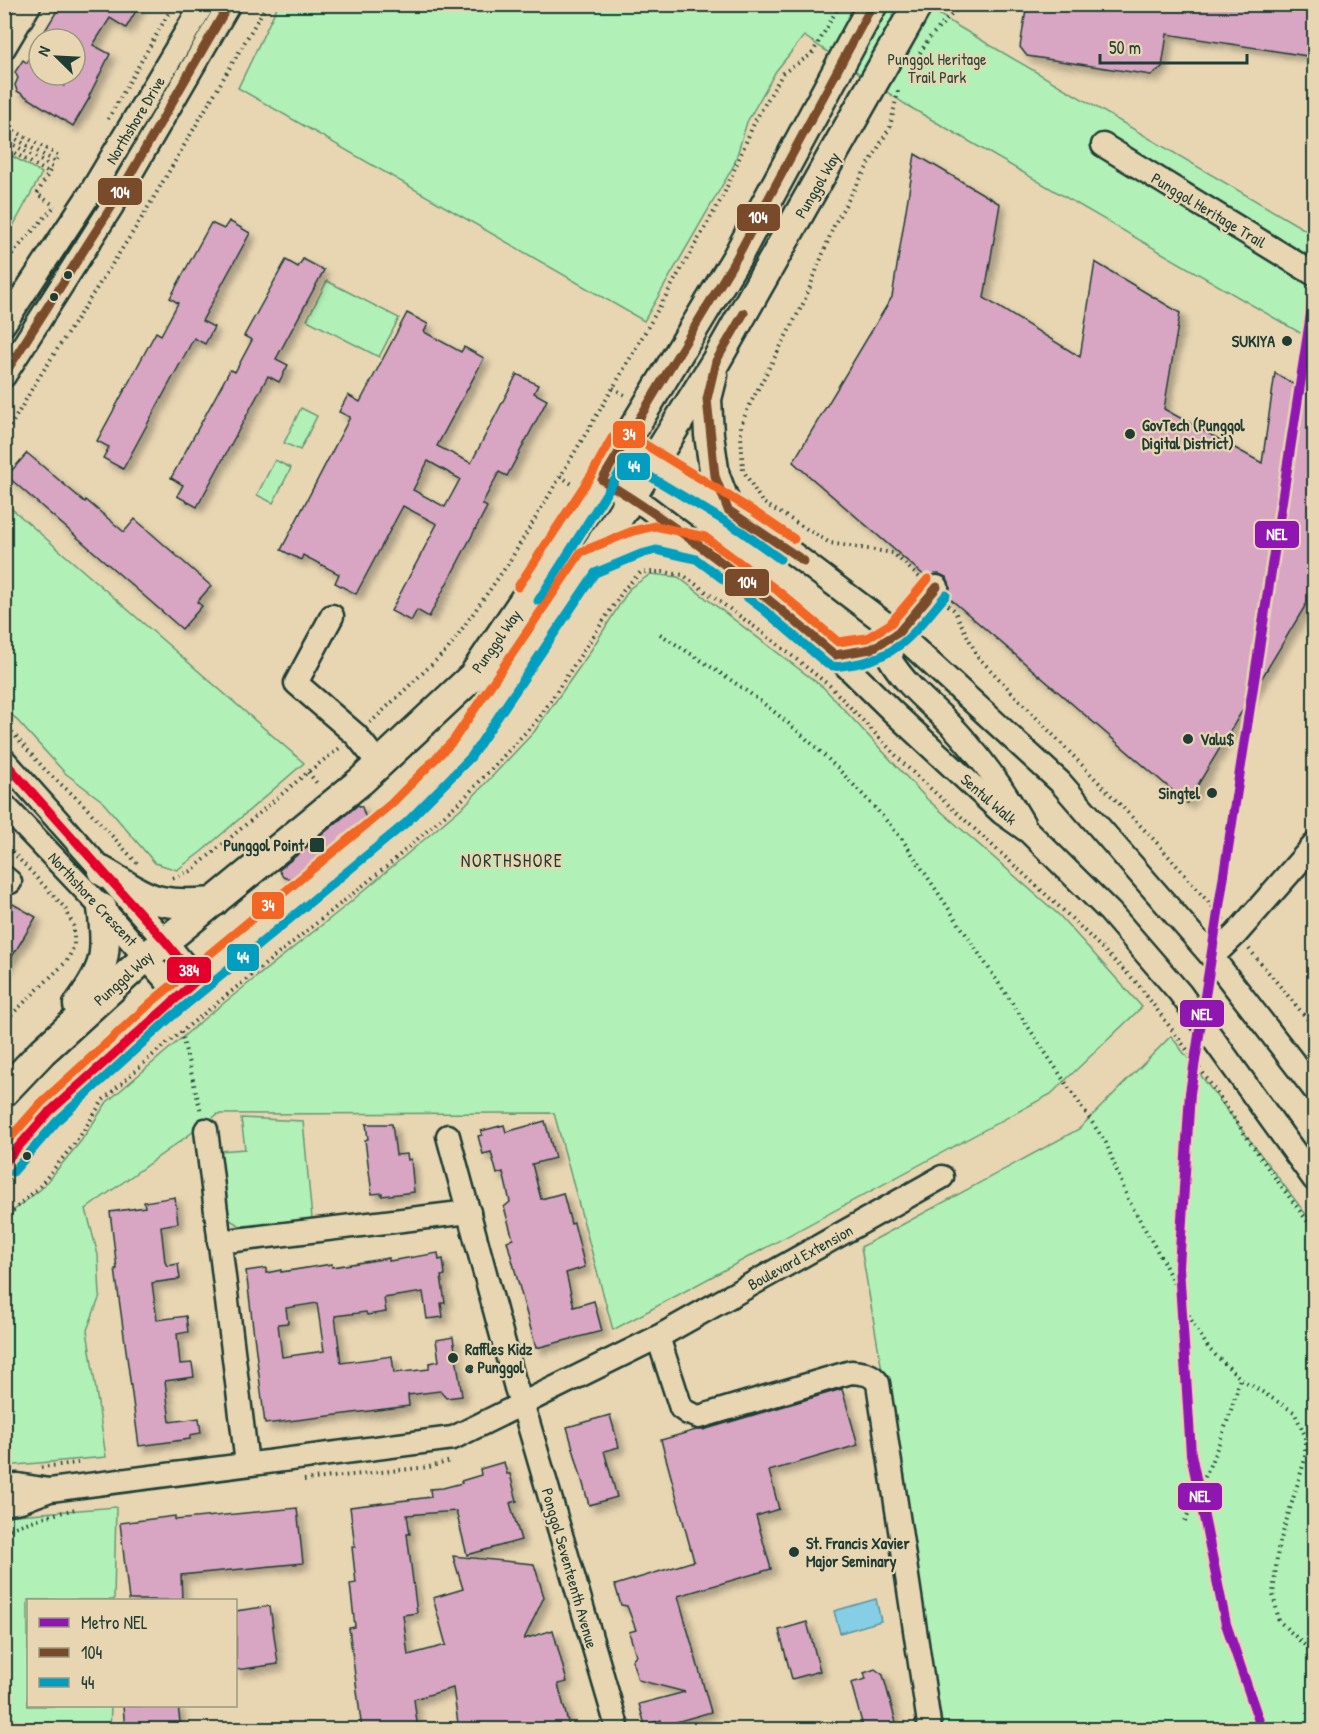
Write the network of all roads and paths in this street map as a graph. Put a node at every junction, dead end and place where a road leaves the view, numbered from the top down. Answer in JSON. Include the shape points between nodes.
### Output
{"nodes":[{"id":1,"x":30,"y":4,"type":"edge"},
{"id":2,"x":174,"y":4,"type":"edge"},
{"id":3,"x":204,"y":4,"type":"edge"},
{"id":4,"x":229,"y":4,"type":"edge"},
{"id":5,"x":267,"y":4,"type":"edge"},
{"id":6,"x":840,"y":4,"type":"edge"},
{"id":7,"x":873,"y":4,"type":"edge"},
{"id":8,"x":918,"y":4,"type":"edge"},
{"id":9,"x":963,"y":4,"type":"edge"},
{"id":10,"x":4,"y":48,"type":"edge"},
{"id":11,"x":919,"y":55,"type":"dead end"},
{"id":12,"x":898,"y":89,"type":"dead end"},
{"id":13,"x":4,"y":125,"type":"edge"},
{"id":14,"x":102,"y":129,"type":"dead end"},
{"id":15,"x":4,"y":132,"type":"edge"},
{"id":16,"x":4,"y":139,"type":"edge"},
{"id":17,"x":1103,"y":145,"type":"dead end"},
{"id":18,"x":4,"y":147,"type":"edge"},
{"id":19,"x":49,"y":173,"type":"junction"},
{"id":20,"x":60,"y":198,"type":"dead end"},
{"id":21,"x":55,"y":206,"type":"junction"},
{"id":22,"x":4,"y":263,"type":"edge"},
{"id":23,"x":1314,"y":274,"type":"edge"},
{"id":24,"x":4,"y":324,"type":"edge"},
{"id":25,"x":716,"y":361,"type":"junction"},
{"id":26,"x":4,"y":376,"type":"edge"},
{"id":27,"x":4,"y":437,"type":"edge"},
{"id":28,"x":622,"y":445,"type":"junction"},
{"id":29,"x":651,"y":466,"type":"junction"},
{"id":30,"x":602,"y":480,"type":"junction"},
{"id":31,"x":632,"y":497,"type":"junction"},
{"id":32,"x":728,"y":510,"type":"junction"},
{"id":33,"x":701,"y":548,"type":"junction"},
{"id":34,"x":587,"y":563,"type":"junction"},
{"id":35,"x":641,"y":572,"type":"dead end"},
{"id":36,"x":935,"y":589,"type":"junction"},
{"id":37,"x":332,"y":616,"type":"dead end"},
{"id":38,"x":898,"y":633,"type":"junction"},
{"id":39,"x":660,"y":634,"type":"dead end"},
{"id":40,"x":835,"y":655,"type":"junction"},
{"id":41,"x":4,"y":723,"type":"edge"},
{"id":42,"x":356,"y":735,"type":"junction"},
{"id":43,"x":4,"y":760,"type":"edge"},
{"id":44,"x":380,"y":765,"type":"junction"},
{"id":45,"x":308,"y":772,"type":"junction"},
{"id":46,"x":323,"y":792,"type":"dead end"},
{"id":47,"x":4,"y":805,"type":"edge"},
{"id":48,"x":1029,"y":832,"type":"junction"},
{"id":49,"x":4,"y":843,"type":"edge"},
{"id":50,"x":1314,"y":845,"type":"edge"},
{"id":51,"x":382,"y":862,"type":"dead end"},
{"id":52,"x":141,"y":867,"type":"dead end"},
{"id":53,"x":386,"y":867,"type":"dead end"},
{"id":54,"x":102,"y":871,"type":"junction"},
{"id":55,"x":168,"y":878,"type":"dead end"},
{"id":56,"x":214,"y":902,"type":"junction"},
{"id":57,"x":102,"y":908,"type":"junction"},
{"id":58,"x":1236,"y":934,"type":"junction"},
{"id":59,"x":156,"y":949,"type":"junction"},
{"id":60,"x":1212,"y":957,"type":"junction"},
{"id":61,"x":188,"y":987,"type":"junction"},
{"id":62,"x":4,"y":1022,"type":"edge"},
{"id":63,"x":1314,"y":1027,"type":"edge"},
{"id":64,"x":181,"y":1031,"type":"dead end"},
{"id":65,"x":42,"y":1052,"type":"junction"},
{"id":66,"x":1314,"y":1089,"type":"edge"},
{"id":67,"x":4,"y":1092,"type":"edge"},
{"id":68,"x":206,"y":1130,"type":"joint"},
{"id":69,"x":448,"y":1136,"type":"dead end"},
{"id":70,"x":4,"y":1164,"type":"edge"},
{"id":71,"x":942,"y":1177,"type":"dead end"},
{"id":72,"x":1314,"y":1179,"type":"edge"},
{"id":73,"x":469,"y":1212,"type":"junction"},
{"id":74,"x":1314,"y":1230,"type":"edge"},
{"id":75,"x":219,"y":1242,"type":"junction"},
{"id":76,"x":658,"y":1337,"type":"junction"},
{"id":77,"x":1240,"y":1378,"type":"junction"},
{"id":78,"x":522,"y":1406,"type":"junction"},
{"id":79,"x":80,"y":1463,"type":"dead end"},
{"id":80,"x":247,"y":1464,"type":"junction"},
{"id":81,"x":35,"y":1467,"type":"dead end"},
{"id":82,"x":4,"y":1486,"type":"edge"},
{"id":83,"x":50,"y":1490,"type":"junction"},
{"id":84,"x":4,"y":1504,"type":"edge"},
{"id":85,"x":1185,"y":1521,"type":"dead end"},
{"id":86,"x":1314,"y":1654,"type":"edge"},
{"id":87,"x":618,"y":1730,"type":"edge"},
{"id":88,"x":930,"y":1730,"type":"edge"}],
"edges":[{"from":1,"to":10,"type":"street"},
{"from":2,"to":14,"type":"path"},
{"from":3,"to":24,"type":"street","name":"Northshore Drive","via":[[92,192]]},
{"from":4,"to":26,"type":"street","name":"Northshore Drive","via":[[112,206]]},
{"from":5,"to":27,"type":"path","via":[[140,221]]},
{"from":6,"to":42,"type":"path","via":[[812,54],[783,73],[755,121],[723,196],[508,564],[448,649]]},
{"from":7,"to":28,"type":"main road","name":"Punggol Way","via":[[737,257]]},
{"from":8,"to":25,"type":"main road","name":"Punggol Way"},
{"from":9,"to":11,"type":"path","via":[[929,38]]},
{"from":12,"to":36,"type":"path","via":[[890,126],[835,223],[804,302],[745,415],[741,425],[743,470],[762,502],[830,543],[893,553]]},
{"from":13,"to":15,"type":"path","via":[[59,156],[56,162]]},
{"from":16,"to":19,"type":"path","via":[[52,167]]},
{"from":17,"to":23,"type":"street","name":"Punggol Heritage Trail"},
{"from":18,"to":19,"type":"path"},
{"from":19,"to":21,"type":"path","via":[[36,194]]},
{"from":20,"to":21,"type":"path"},
{"from":21,"to":22,"type":"path"},
{"from":25,"to":29,"type":"main road","name":"Punggol Way"},
{"from":25,"to":32,"type":"main road","via":[[707,399],[709,435],[715,476]]},
{"from":28,"to":29,"type":"street"},
{"from":28,"to":30,"type":"main road","name":"Punggol Way"},
{"from":29,"to":31,"type":"main road","name":"Punggol Way"},
{"from":29,"to":32,"type":"street"},
{"from":30,"to":31,"type":"street","name":"Sentul Walk"},
{"from":30,"to":44,"type":"main road","name":"Punggol Way","via":[[473,676]]},
{"from":31,"to":33,"type":"street","name":"Sentul Walk"},
{"from":31,"to":34,"type":"main road","name":"Punggol Way"},
{"from":32,"to":38,"type":"street","via":[[783,546]]},
{"from":33,"to":34,"type":"main road","via":[[656,538]]},
{"from":33,"to":40,"type":"street","name":"Sentul Walk"},
{"from":34,"to":61,"type":"main road","name":"Punggol Way","via":[[462,749],[435,778],[399,813]]},
{"from":35,"to":74,"type":"path","via":[[683,575],[831,686],[906,766],[1066,913],[1137,983]]},
{"from":36,"to":38,"type":"street"},
{"from":36,"to":58,"type":"path","via":[[954,610],[978,657],[1158,844]]},
{"from":37,"to":42,"type":"street","via":[[296,683]]},
{"from":38,"to":40,"type":"street","via":[[871,648]]},
{"from":38,"to":48,"type":"street","via":[[890,659],[901,678],[962,736],[1008,796]]},
{"from":38,"to":60,"type":"street","via":[[1060,782]]},
{"from":39,"to":77,"type":"path","via":[[756,698],[798,732],[863,793],[902,839],[1106,1143],[1128,1199],[1191,1320],[1209,1349]]},
{"from":40,"to":48,"type":"street","name":"Sentul Walk","via":[[1002,813]]},
{"from":41,"to":52,"type":"path"},
{"from":42,"to":44,"type":"street"},
{"from":42,"to":45,"type":"path"},
{"from":43,"to":54,"type":"street","name":"Northshore Crescent"},
{"from":44,"to":56,"type":"main road","name":"Punggol Way"},
{"from":45,"to":46,"type":"path"},
{"from":45,"to":55,"type":"path","via":[[191,871]]},
{"from":47,"to":57,"type":"street","name":"Northshore Crescent"},
{"from":48,"to":72,"type":"street","name":"Sentul Walk","via":[[1110,912],[1179,993]]},
{"from":49,"to":62,"type":"path","via":[[66,908],[74,927],[74,946],[67,961]]},
{"from":50,"to":58,"type":"street"},
{"from":51,"to":53,"type":"path"},
{"from":54,"to":56,"type":"main road","via":[[160,901]]},
{"from":54,"to":59,"type":"street","name":"Northshore Crescent"},
{"from":56,"to":59,"type":"main road","name":"Punggol Way"},
{"from":57,"to":59,"type":"street","name":"Northshore Crescent"},
{"from":57,"to":65,"type":"main road","via":[[105,954],[97,979]]},
{"from":58,"to":60,"type":"street"},
{"from":58,"to":63,"type":"path"},
{"from":59,"to":61,"type":"street","name":"Northshore Crescent"},
{"from":59,"to":65,"type":"main road","name":"Punggol Way"},
{"from":60,"to":66,"type":"street"},
{"from":61,"to":70,"type":"main road","name":"Punggol Way","via":[[49,1112]]},
{"from":64,"to":68,"type":"path"},
{"from":65,"to":67,"type":"main road","name":"Punggol Way"},
{"from":68,"to":75,"type":"street"},
{"from":69,"to":73,"type":"street","name":"Ponggol Seventeenth Avenue"},
{"from":71,"to":76,"type":"street","name":"Boulevard Extension"},
{"from":73,"to":75,"type":"street"},
{"from":73,"to":78,"type":"street","name":"Ponggol Seventeenth Avenue"},
{"from":75,"to":80,"type":"street"},
{"from":76,"to":78,"type":"street"},
{"from":76,"to":88,"type":"street","via":[[681,1408],[699,1417],[851,1372],[873,1376],[878,1383]]},
{"from":77,"to":85,"type":"path","via":[[1236,1398]]},
{"from":77,"to":86,"type":"path","via":[[1294,1412],[1305,1435],[1305,1459],[1278,1549],[1273,1594],[1279,1621]]},
{"from":78,"to":80,"type":"street","via":[[453,1438]]},
{"from":78,"to":87,"type":"street","name":"Ponggol Seventeenth Avenue"},
{"from":79,"to":81,"type":"path"},
{"from":80,"to":83,"type":"street"},
{"from":82,"to":83,"type":"street"},
{"from":83,"to":84,"type":"street"}]}
